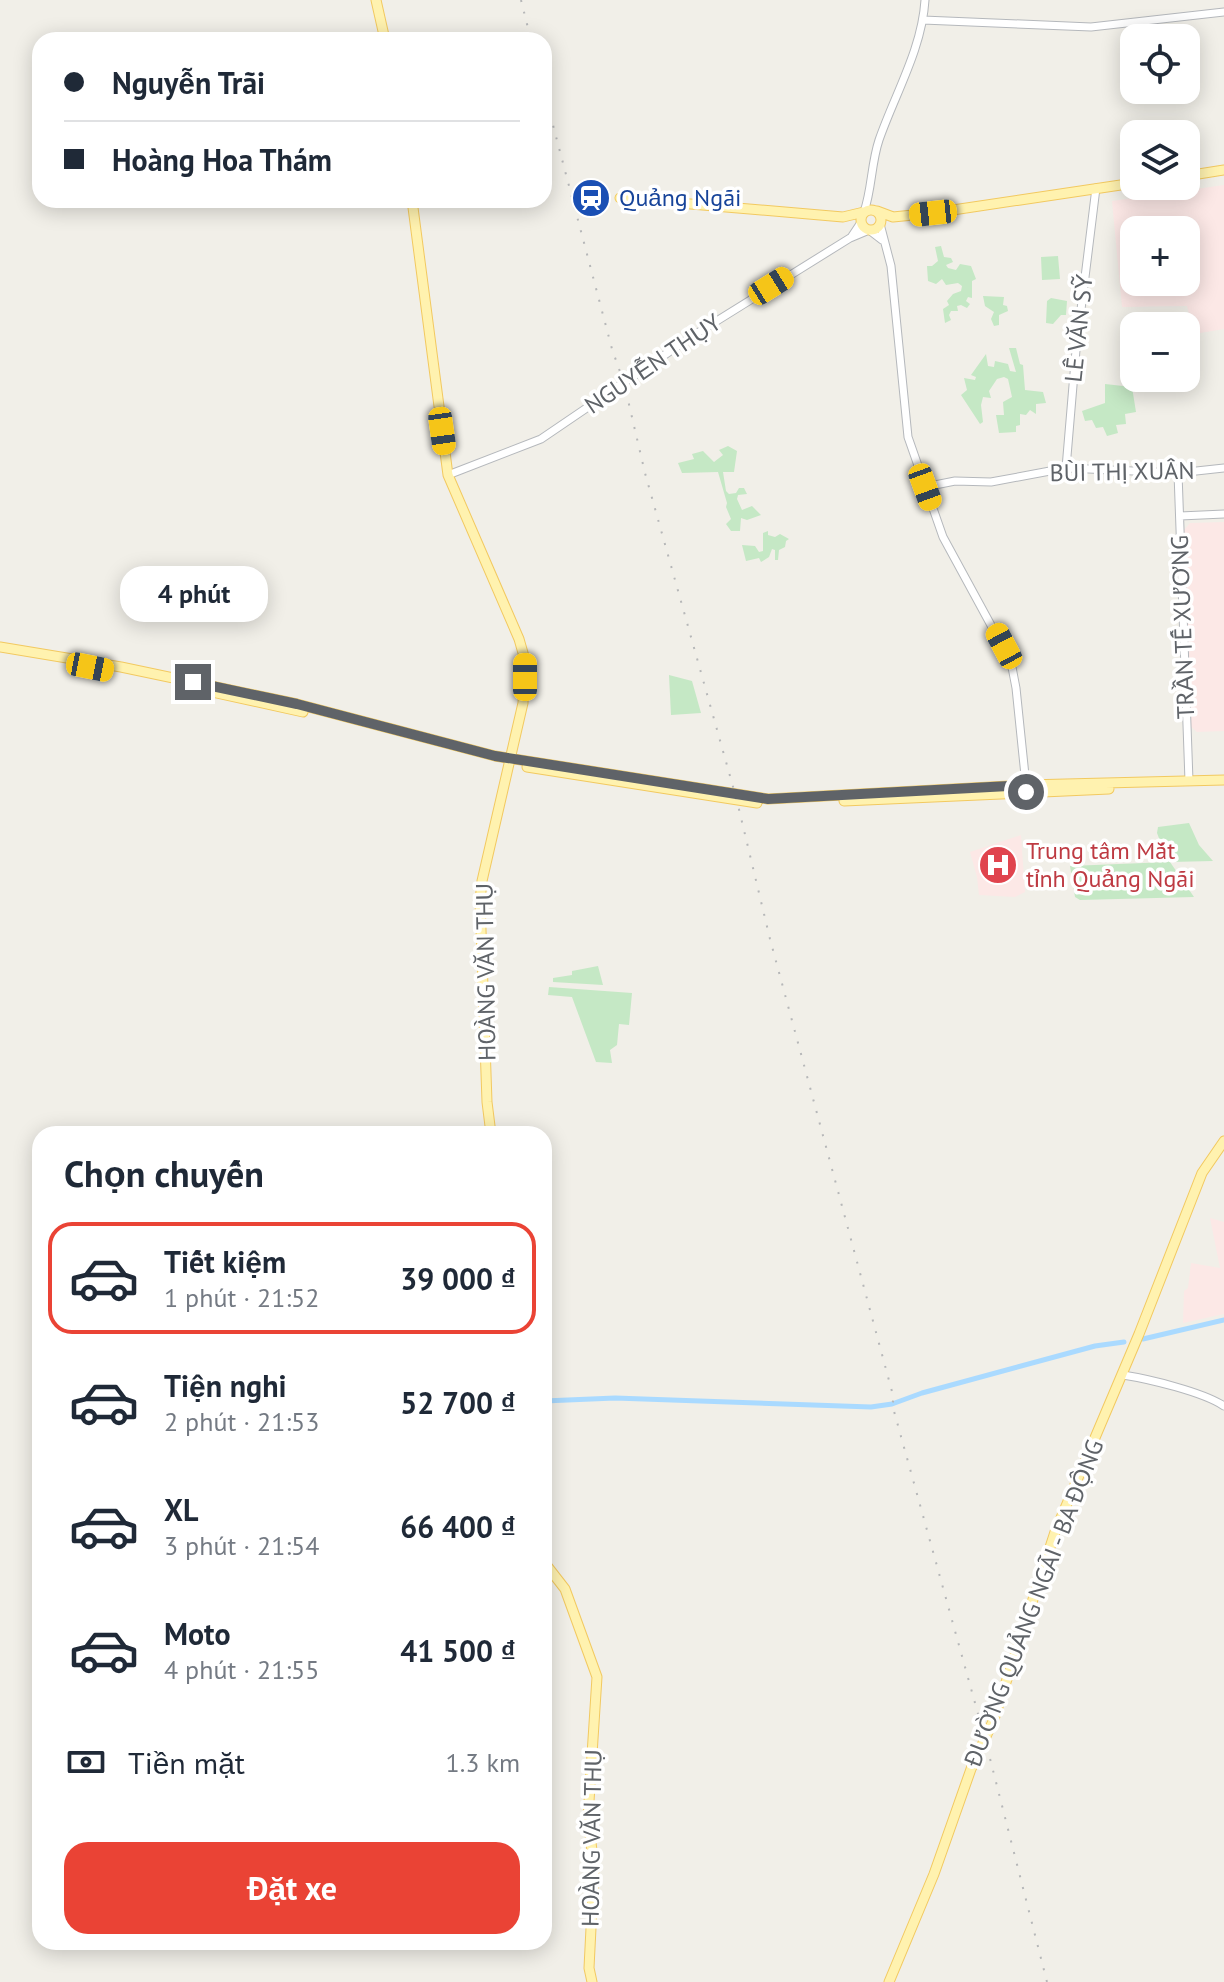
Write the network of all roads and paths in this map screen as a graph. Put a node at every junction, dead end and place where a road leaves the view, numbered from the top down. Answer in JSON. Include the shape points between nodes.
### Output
{"nodes":[{"id":1,"x":376,"y":0,"type":"edge"},
{"id":2,"x":925,"y":0,"type":"edge"},
{"id":3,"x":1224,"y":12,"type":"edge"},
{"id":4,"x":923,"y":20,"type":"junction"},
{"id":5,"x":383,"y":32,"type":"edge"},
{"id":6,"x":1224,"y":170,"type":"edge"},
{"id":7,"x":1200,"y":174,"type":"edge"},
{"id":8,"x":1120,"y":185,"type":"edge"},
{"id":9,"x":1096,"y":188,"type":"junction"},
{"id":10,"x":869,"y":196,"type":"junction"},
{"id":11,"x":620,"y":198,"type":"dead end"},
{"id":12,"x":413,"y":208,"type":"edge"},
{"id":13,"x":877,"y":211,"type":"junction"},
{"id":14,"x":864,"y":212,"type":"junction"},
{"id":15,"x":843,"y":217,"type":"junction"},
{"id":16,"x":893,"y":217,"type":"junction"},
{"id":17,"x":880,"y":224,"type":"junction"},
{"id":18,"x":865,"y":227,"type":"junction"},
{"id":19,"x":884,"y":242,"type":"junction"},
{"id":20,"x":1066,"y":468,"type":"junction"},
{"id":21,"x":1224,"y":468,"type":"edge"},
{"id":22,"x":1178,"y":473,"type":"junction"},
{"id":23,"x":448,"y":475,"type":"junction"},
{"id":24,"x":925,"y":487,"type":"junction"},
{"id":25,"x":1224,"y":514,"type":"edge"},
{"id":26,"x":1180,"y":516,"type":"junction"},
{"id":27,"x":0,"y":647,"type":"edge"},
{"id":28,"x":0,"y":653,"type":"edge"},
{"id":29,"x":147,"y":675,"type":"junction"},
{"id":30,"x":508,"y":761,"type":"junction"},
{"id":31,"x":1224,"y":782,"type":"edge"},
{"id":32,"x":1189,"y":783,"type":"junction"},
{"id":33,"x":1026,"y":788,"type":"junction"},
{"id":34,"x":490,"y":1126,"type":"edge"},
{"id":35,"x":1224,"y":1141,"type":"edge"},
{"id":36,"x":1123,"y":1375,"type":"junction"},
{"id":37,"x":1224,"y":1406,"type":"edge"},
{"id":38,"x":552,"y":1572,"type":"edge"},
{"id":39,"x":592,"y":1982,"type":"edge"},
{"id":40,"x":889,"y":1982,"type":"edge"}],
"edges":[{"from":1,"to":5,"type":"main road"},
{"from":2,"to":4,"type":"street"},
{"from":3,"to":4,"type":"street","via":[[1091,27]]},
{"from":4,"to":10,"type":"street","via":[[879,142]]},
{"from":6,"to":7,"type":"main road"},
{"from":8,"to":9,"type":"main road"},
{"from":9,"to":16,"type":"main road"},
{"from":9,"to":20,"type":"street","name":"LÊ VĂN SỸ"},
{"from":10,"to":13,"type":"street"},
{"from":10,"to":14,"type":"street"},
{"from":11,"to":15,"type":"main road"},
{"from":12,"to":23,"type":"main road","name":"HOÀNG VĂN THỤ"},
{"from":13,"to":14,"type":"main road"},
{"from":13,"to":16,"type":"main road"},
{"from":13,"to":17,"type":"main road"},
{"from":14,"to":15,"type":"main road"},
{"from":14,"to":18,"type":"main road"},
{"from":15,"to":18,"type":"main road"},
{"from":16,"to":17,"type":"main road"},
{"from":17,"to":18,"type":"main road"},
{"from":17,"to":19,"type":"street"},
{"from":18,"to":19,"type":"street"},
{"from":18,"to":23,"type":"street","name":"NGUYỄN THỤY","via":[[541,439]]},
{"from":19,"to":24,"type":"street","via":[[891,266],[906,423]]},
{"from":20,"to":22,"type":"street","name":"BÙI THỊ XUÂN"},
{"from":20,"to":24,"type":"street","name":"BÙI THỊ XUÂN"},
{"from":21,"to":22,"type":"street","name":"BÙI THỊ XUÂN"},
{"from":22,"to":26,"type":"street","name":"TRẦN TẾ XƯƠNG"},
{"from":23,"to":30,"type":"main road","name":"HOÀNG VĂN THỤ","via":[[525,660],[523,703]]},
{"from":24,"to":33,"type":"street","via":[[943,537],[1011,662]]},
{"from":25,"to":26,"type":"street"},
{"from":26,"to":32,"type":"street","name":"TRẦN TẾ XƯƠNG"},
{"from":27,"to":29,"type":"main road"},
{"from":28,"to":29,"type":"main road"},
{"from":29,"to":30,"type":"main road","via":[[297,704]]},
{"from":30,"to":33,"type":"main road","via":[[768,799]]},
{"from":30,"to":34,"type":"main road","name":"HOÀNG VĂN THỤ","via":[[480,901]]},
{"from":31,"to":32,"type":"main road"},
{"from":32,"to":33,"type":"main road"},
{"from":35,"to":36,"type":"main road","name":"ĐƯỜNG QUẢNG NGÃI - BA ĐỘNG","via":[[1202,1173]]},
{"from":36,"to":37,"type":"street"},
{"from":36,"to":40,"type":"main road","name":"ĐƯỜNG QUẢNG NGÃI - BA ĐỘNG","via":[[1055,1532],[994,1719]]},
{"from":38,"to":39,"type":"main road","name":"HOÀNG VĂN THỤ","via":[[565,1589],[597,1677],[588,1817],[594,1868]]}]}
